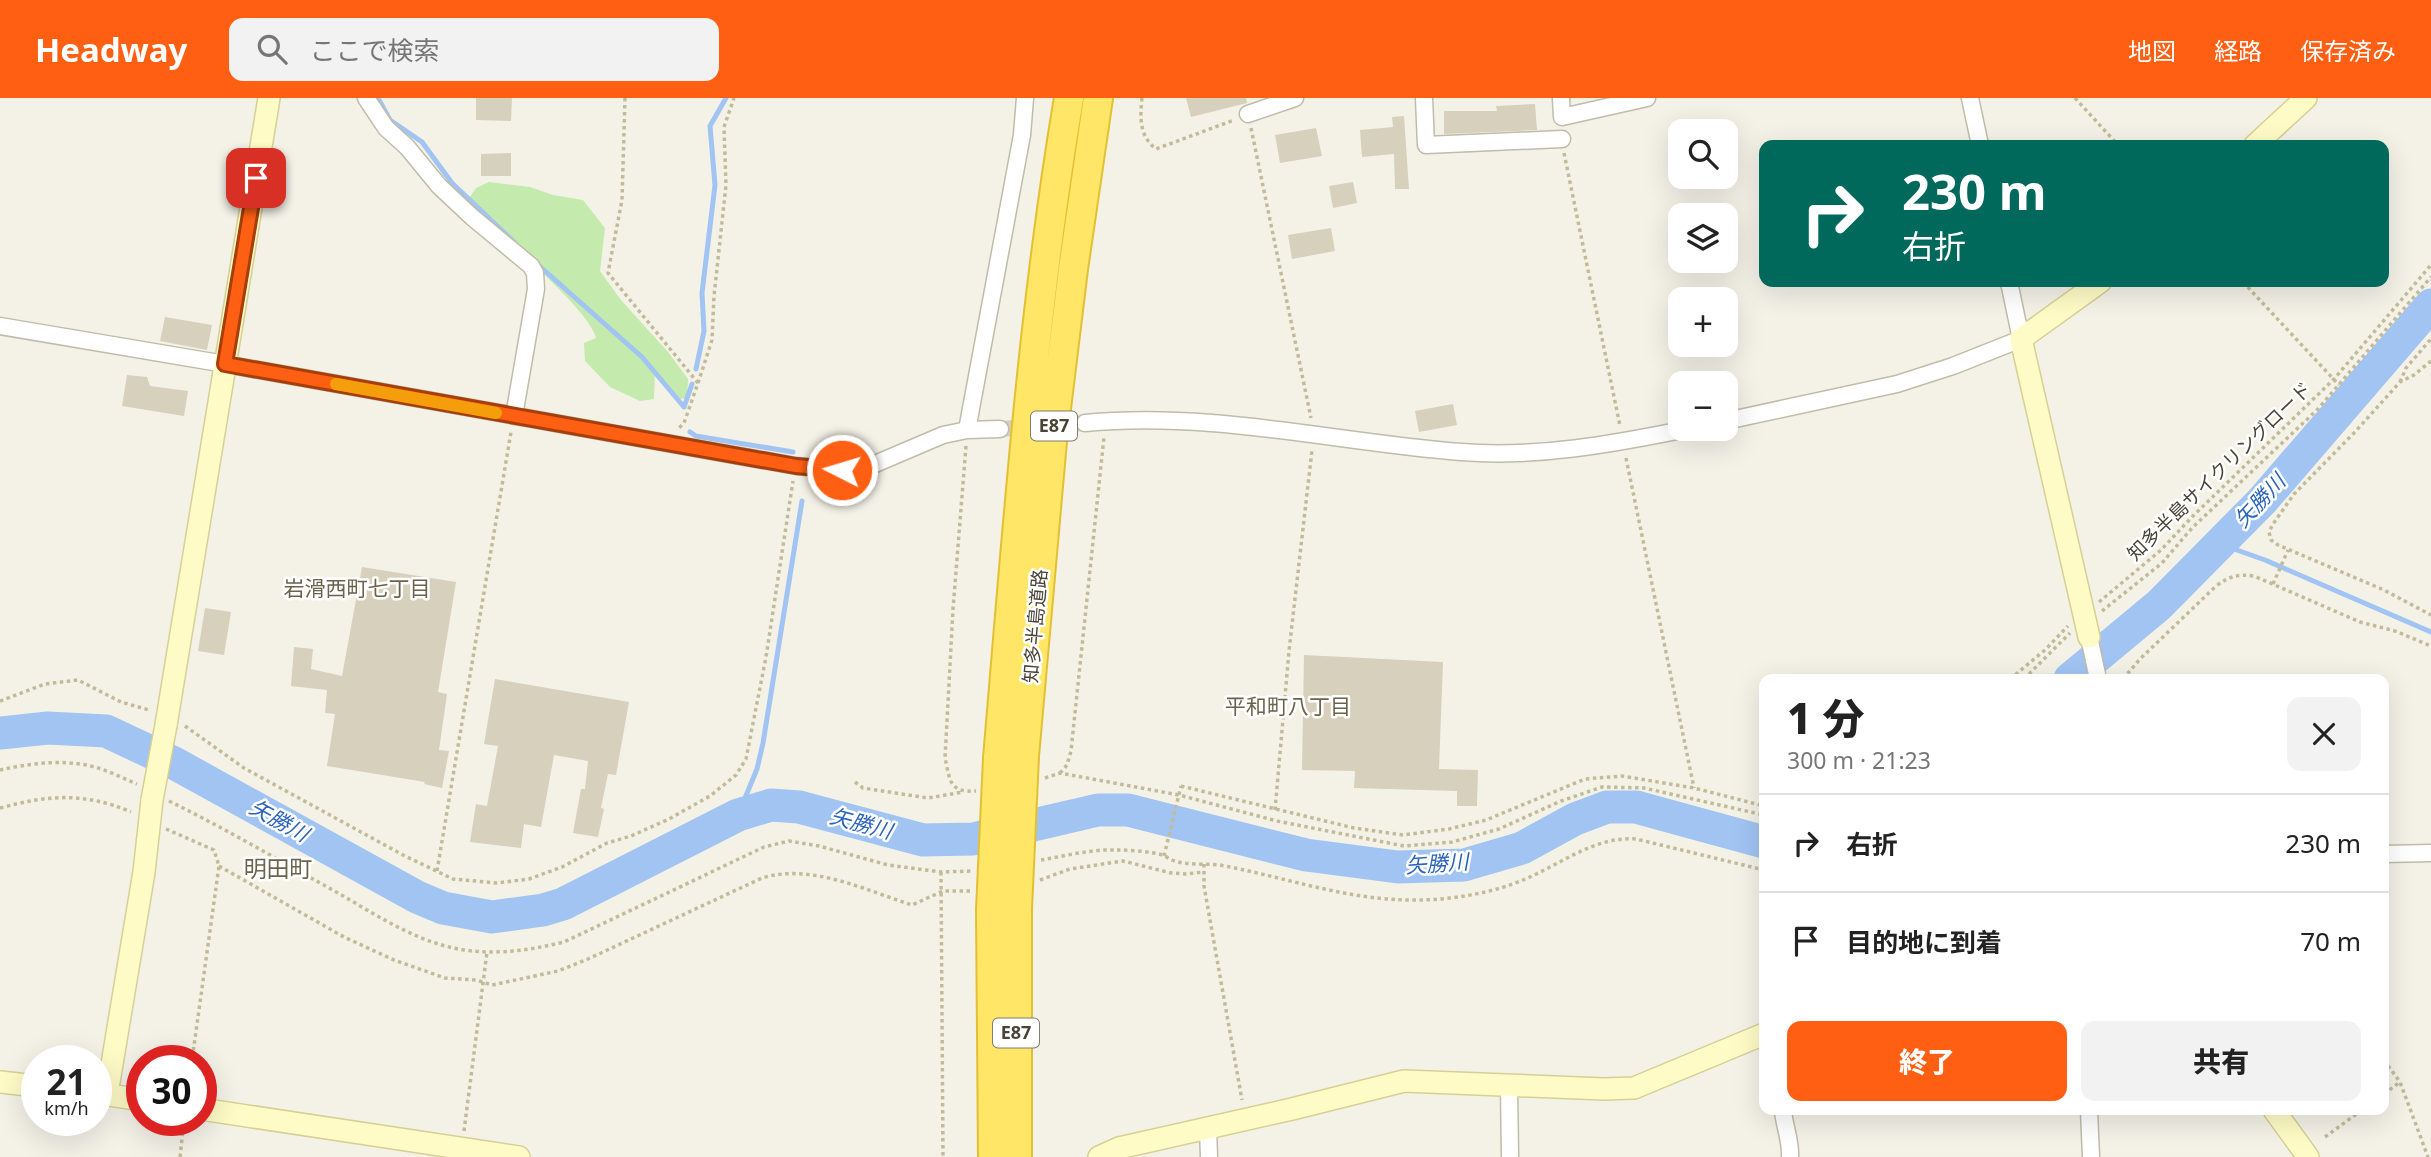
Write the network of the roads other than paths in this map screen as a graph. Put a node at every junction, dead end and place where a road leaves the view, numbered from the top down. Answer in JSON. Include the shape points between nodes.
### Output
{"nodes":[{"id":1,"x":269,"y":98,"type":"edge"},
{"id":2,"x":366,"y":98,"type":"edge"},
{"id":3,"x":1025,"y":98,"type":"edge"},
{"id":4,"x":1098,"y":98,"type":"edge"},
{"id":5,"x":1295,"y":98,"type":"edge"},
{"id":6,"x":1424,"y":98,"type":"edge"},
{"id":7,"x":1561,"y":98,"type":"edge"},
{"id":8,"x":1647,"y":98,"type":"edge"},
{"id":9,"x":1970,"y":98,"type":"edge"},
{"id":10,"x":2306,"y":98,"type":"edge"},
{"id":11,"x":1065,"y":103,"type":"edge"},
{"id":12,"x":1248,"y":114,"type":"road end"},
{"id":13,"x":1562,"y":139,"type":"road end"},
{"id":14,"x":1979,"y":140,"type":"edge"},
{"id":15,"x":2260,"y":140,"type":"edge"},
{"id":16,"x":2010,"y":287,"type":"edge"},
{"id":17,"x":2093,"y":287,"type":"edge"},
{"id":18,"x":0,"y":326,"type":"edge"},
{"id":19,"x":2021,"y":338,"type":"junction"},
{"id":20,"x":225,"y":364,"type":"junction"},
{"id":21,"x":514,"y":416,"type":"junction"},
{"id":22,"x":1738,"y":418,"type":"edge"},
{"id":23,"x":1085,"y":423,"type":"tunnel mouth"},
{"id":24,"x":1000,"y":429,"type":"tunnel mouth"},
{"id":25,"x":967,"y":430,"type":"junction"},
{"id":26,"x":1668,"y":433,"type":"edge"},
{"id":27,"x":2087,"y":624,"type":"joint"},
{"id":28,"x":2097,"y":674,"type":"edge"},
{"id":29,"x":1011,"y":757,"type":"junction"},
{"id":30,"x":2431,"y":853,"type":"edge"},
{"id":31,"x":2389,"y":854,"type":"edge"},
{"id":32,"x":997,"y":903,"type":"junction"},
{"id":33,"x":1759,"y":1036,"type":"edge"},
{"id":34,"x":110,"y":1045,"type":"edge"},
{"id":35,"x":0,"y":1082,"type":"edge"},
{"id":36,"x":21,"y":1084,"type":"edge"},
{"id":37,"x":1509,"y":1084,"type":"junction"},
{"id":38,"x":217,"y":1111,"type":"edge"},
{"id":39,"x":1783,"y":1115,"type":"edge"},
{"id":40,"x":2089,"y":1115,"type":"edge"},
{"id":41,"x":2278,"y":1115,"type":"edge"},
{"id":42,"x":1208,"y":1128,"type":"junction"},
{"id":43,"x":519,"y":1157,"type":"edge"},
{"id":44,"x":993,"y":1157,"type":"edge"},
{"id":45,"x":1017,"y":1157,"type":"edge"},
{"id":46,"x":1100,"y":1157,"type":"edge"},
{"id":47,"x":1209,"y":1157,"type":"edge"},
{"id":48,"x":1510,"y":1157,"type":"edge"},
{"id":49,"x":1790,"y":1157,"type":"edge"},
{"id":50,"x":2091,"y":1157,"type":"edge"},
{"id":51,"x":2308,"y":1157,"type":"edge"}],
"edges":[{"from":1,"to":20,"type":"street"},
{"from":2,"to":21,"type":"street","via":[[386,128],[439,186],[535,273]]},
{"from":3,"to":25,"type":"street"},
{"from":4,"to":29,"type":"highway","name":"知多半島道路","number":"E87"},
{"from":5,"to":12,"type":"street"},
{"from":6,"to":13,"type":"street","via":[[1426,145]]},
{"from":7,"to":8,"type":"street","via":[[1562,117]]},
{"from":9,"to":14,"type":"street"},
{"from":10,"to":15,"type":"street"},
{"from":11,"to":29,"type":"highway","name":"知多半島道路","number":"E87","via":[[1025,440]]},
{"from":16,"to":19,"type":"street"},
{"from":17,"to":19,"type":"street"},
{"from":18,"to":20,"type":"street"},
{"from":19,"to":22,"type":"street","via":[[1897,384]]},
{"from":19,"to":27,"type":"street"},
{"from":20,"to":21,"type":"street"},
{"from":20,"to":34,"type":"street","bridge":true,"via":[[149,804],[144,872]]},
{"from":21,"to":25,"type":"street","via":[[796,466],[842,470],[875,464],[943,435]]},
{"from":23,"to":26,"type":"street","via":[[1187,420],[1462,452],[1513,453],[1590,447]]},
{"from":24,"to":25,"type":"street"},
{"from":27,"to":28,"type":"street"},
{"from":29,"to":32,"type":"highway","name":"知多半島道路","number":"E87","bridge":true},
{"from":30,"to":31,"type":"street"},
{"from":32,"to":44,"type":"highway","name":"知多半島道路","number":"E87"},
{"from":32,"to":45,"type":"highway","name":"知多半島道路","number":"E87"},
{"from":33,"to":37,"type":"street","via":[[1634,1088]]},
{"from":35,"to":36,"type":"street"},
{"from":37,"to":42,"type":"street","via":[[1404,1081]]},
{"from":37,"to":48,"type":"street"},
{"from":38,"to":43,"type":"street"},
{"from":39,"to":49,"type":"street"},
{"from":40,"to":50,"type":"street"},
{"from":41,"to":51,"type":"street"},
{"from":42,"to":46,"type":"street","via":[[1119,1148]]},
{"from":42,"to":47,"type":"street"}]}
